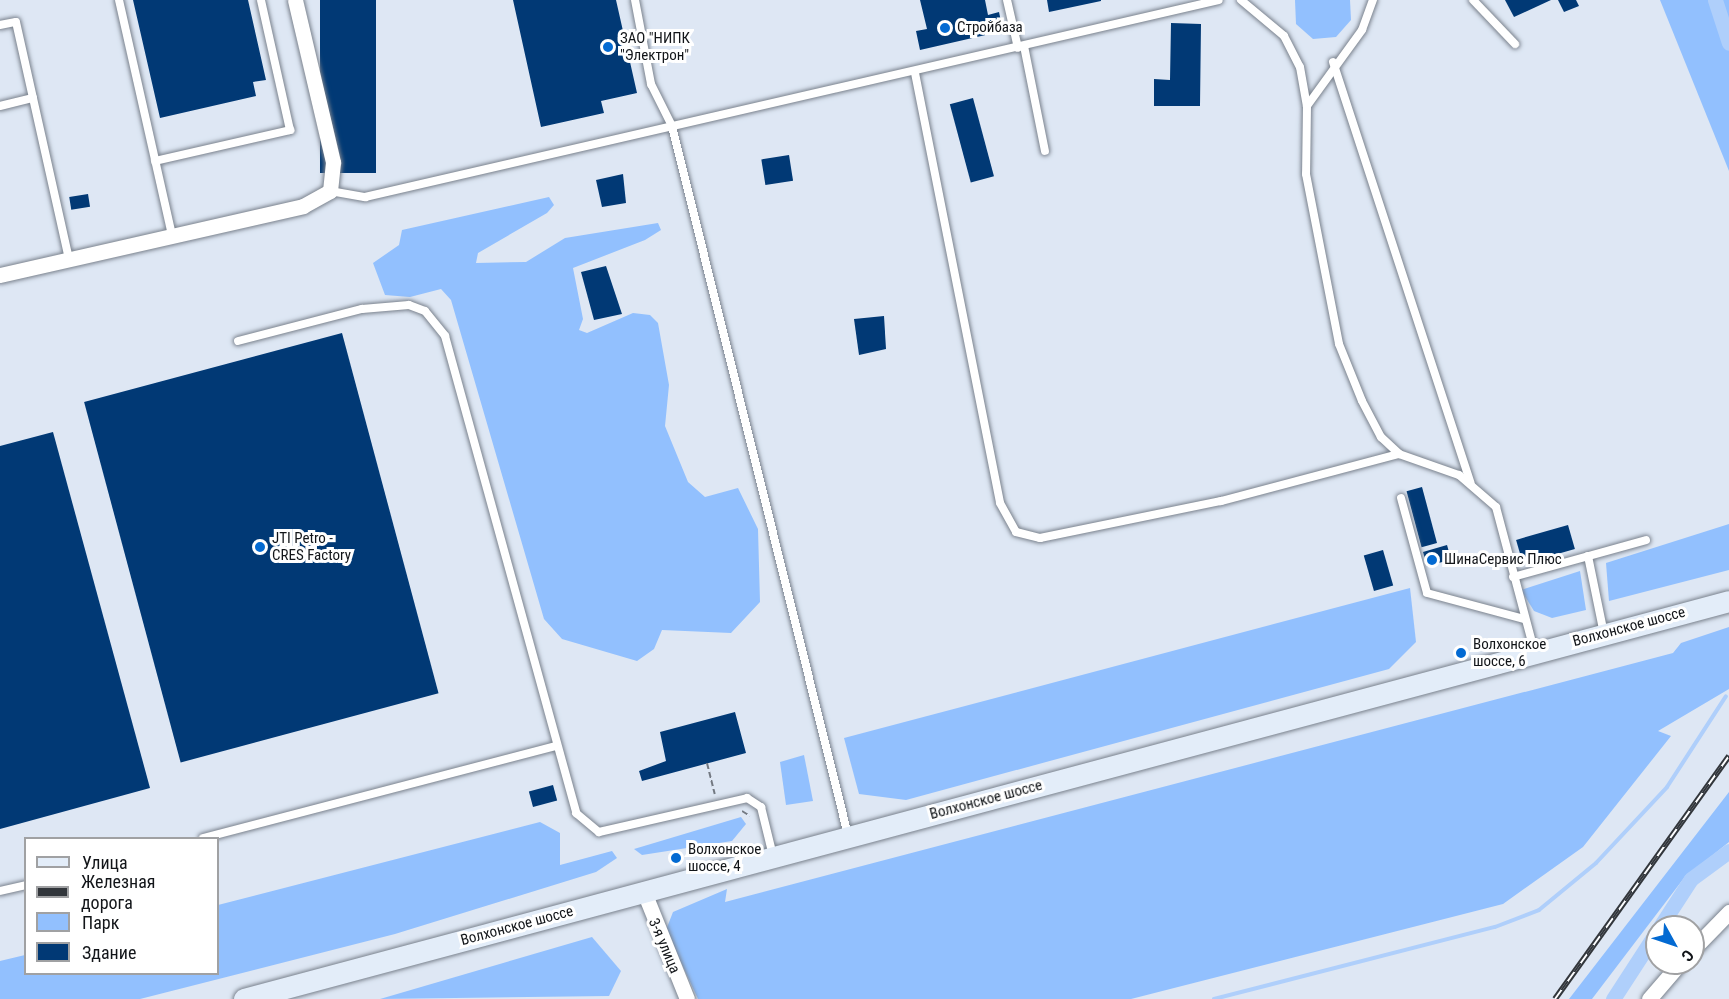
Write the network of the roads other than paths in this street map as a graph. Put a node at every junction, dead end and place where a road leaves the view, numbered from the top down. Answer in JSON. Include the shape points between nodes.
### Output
{"nodes":[{"id":1,"x":119,"y":0,"type":"edge"},
{"id":2,"x":261,"y":0,"type":"edge"},
{"id":3,"x":295,"y":0,"type":"edge"},
{"id":4,"x":635,"y":0,"type":"edge"},
{"id":5,"x":1007,"y":0,"type":"edge"},
{"id":6,"x":1219,"y":0,"type":"edge"},
{"id":7,"x":1241,"y":0,"type":"edge"},
{"id":8,"x":1373,"y":0,"type":"edge"},
{"id":9,"x":1473,"y":0,"type":"edge"},
{"id":10,"x":0,"y":25,"type":"edge"},
{"id":11,"x":1515,"y":44,"type":"dead end"},
{"id":12,"x":1021,"y":47,"type":"junction"},
{"id":13,"x":1334,"y":62,"type":"junction"},
{"id":14,"x":915,"y":73,"type":"junction"},
{"id":15,"x":33,"y":98,"type":"junction"},
{"id":16,"x":0,"y":105,"type":"edge"},
{"id":17,"x":1307,"y":106,"type":"junction"},
{"id":18,"x":672,"y":126,"type":"junction"},
{"id":19,"x":1045,"y":151,"type":"dead end"},
{"id":20,"x":155,"y":161,"type":"junction"},
{"id":21,"x":330,"y":191,"type":"junction"},
{"id":22,"x":172,"y":236,"type":"junction"},
{"id":23,"x":69,"y":259,"type":"junction"},
{"id":24,"x":0,"y":275,"type":"edge"},
{"id":25,"x":238,"y":341,"type":"dead end"},
{"id":26,"x":1399,"y":454,"type":"junction"},
{"id":27,"x":1471,"y":483,"type":"junction"},
{"id":28,"x":1401,"y":498,"type":"dead end"},
{"id":29,"x":1646,"y":540,"type":"dead end"},
{"id":30,"x":1588,"y":556,"type":"junction"},
{"id":31,"x":1513,"y":578,"type":"junction"},
{"id":32,"x":1729,"y":601,"type":"edge"},
{"id":33,"x":1524,"y":618,"type":"junction"},
{"id":34,"x":1605,"y":634,"type":"junction"},
{"id":35,"x":1535,"y":652,"type":"junction"},
{"id":36,"x":556,"y":746,"type":"junction"},
{"id":37,"x":207,"y":837,"type":"edge"},
{"id":38,"x":849,"y":837,"type":"junction"},
{"id":39,"x":774,"y":857,"type":"junction"},
{"id":40,"x":24,"y":885,"type":"edge"},
{"id":41,"x":0,"y":891,"type":"edge"},
{"id":42,"x":644,"y":892,"type":"junction"},
{"id":43,"x":1729,"y":912,"type":"edge"},
{"id":44,"x":1705,"y":937,"type":"edge"},
{"id":45,"x":1670,"y":975,"type":"edge"},
{"id":46,"x":244,"y":999,"type":"edge"},
{"id":47,"x":687,"y":999,"type":"edge"},
{"id":48,"x":1649,"y":999,"type":"edge"}],
"edges":[{"from":1,"to":20,"type":"lane"},
{"from":2,"to":20,"type":"lane","via":[[290,130]]},
{"from":3,"to":21,"type":"street","via":[[333,162]]},
{"from":4,"to":18,"type":"lane","via":[[651,84]]},
{"from":5,"to":12,"type":"lane"},
{"from":6,"to":12,"type":"lane"},
{"from":7,"to":17,"type":"lane","via":[[1284,36],[1300,68]]},
{"from":8,"to":13,"type":"lane","via":[[1362,30]]},
{"from":9,"to":11,"type":"lane"},
{"from":10,"to":15,"type":"lane","via":[[16,21]]},
{"from":12,"to":14,"type":"lane"},
{"from":12,"to":19,"type":"lane"},
{"from":13,"to":17,"type":"lane"},
{"from":13,"to":27,"type":"lane"},
{"from":14,"to":18,"type":"lane"},
{"from":14,"to":26,"type":"lane","via":[[1000,503],[1016,532],[1040,538],[1199,506]]},
{"from":15,"to":16,"type":"lane"},
{"from":15,"to":23,"type":"lane"},
{"from":17,"to":26,"type":"lane","via":[[1306,174],[1339,344],[1381,436]]},
{"from":18,"to":21,"type":"lane","via":[[364,197]]},
{"from":18,"to":38,"type":"lane"},
{"from":20,"to":22,"type":"lane"},
{"from":21,"to":22,"type":"street","via":[[303,206]]},
{"from":22,"to":23,"type":"street"},
{"from":23,"to":24,"type":"street"},
{"from":25,"to":36,"type":"lane","via":[[362,309],[409,305],[436,322],[446,336]]},
{"from":26,"to":27,"type":"lane"},
{"from":27,"to":31,"type":"lane","via":[[1496,507]]},
{"from":28,"to":33,"type":"lane","via":[[1427,593]]},
{"from":29,"to":30,"type":"lane"},
{"from":30,"to":31,"type":"lane"},
{"from":30,"to":34,"type":"lane"},
{"from":31,"to":33,"type":"lane"},
{"from":32,"to":34,"type":"main road","name":"Волхонское шоссе"},
{"from":33,"to":35,"type":"lane"},
{"from":34,"to":35,"type":"main road","name":"Волхонское шоссе"},
{"from":35,"to":38,"type":"main road","name":"Волхонское шоссе"},
{"from":36,"to":37,"type":"lane"},
{"from":36,"to":39,"type":"lane","via":[[576,813],[599,832],[747,798],[761,807]]},
{"from":38,"to":39,"type":"main road","name":"Волхонское шоссе"},
{"from":39,"to":42,"type":"main road","name":"Волхонское шоссе"},
{"from":40,"to":41,"type":"lane"},
{"from":42,"to":46,"type":"main road","name":"Волхонское шоссе"},
{"from":42,"to":47,"type":"street","name":"3-я улица"},
{"from":43,"to":44,"type":"street"},
{"from":45,"to":48,"type":"street"}]}
